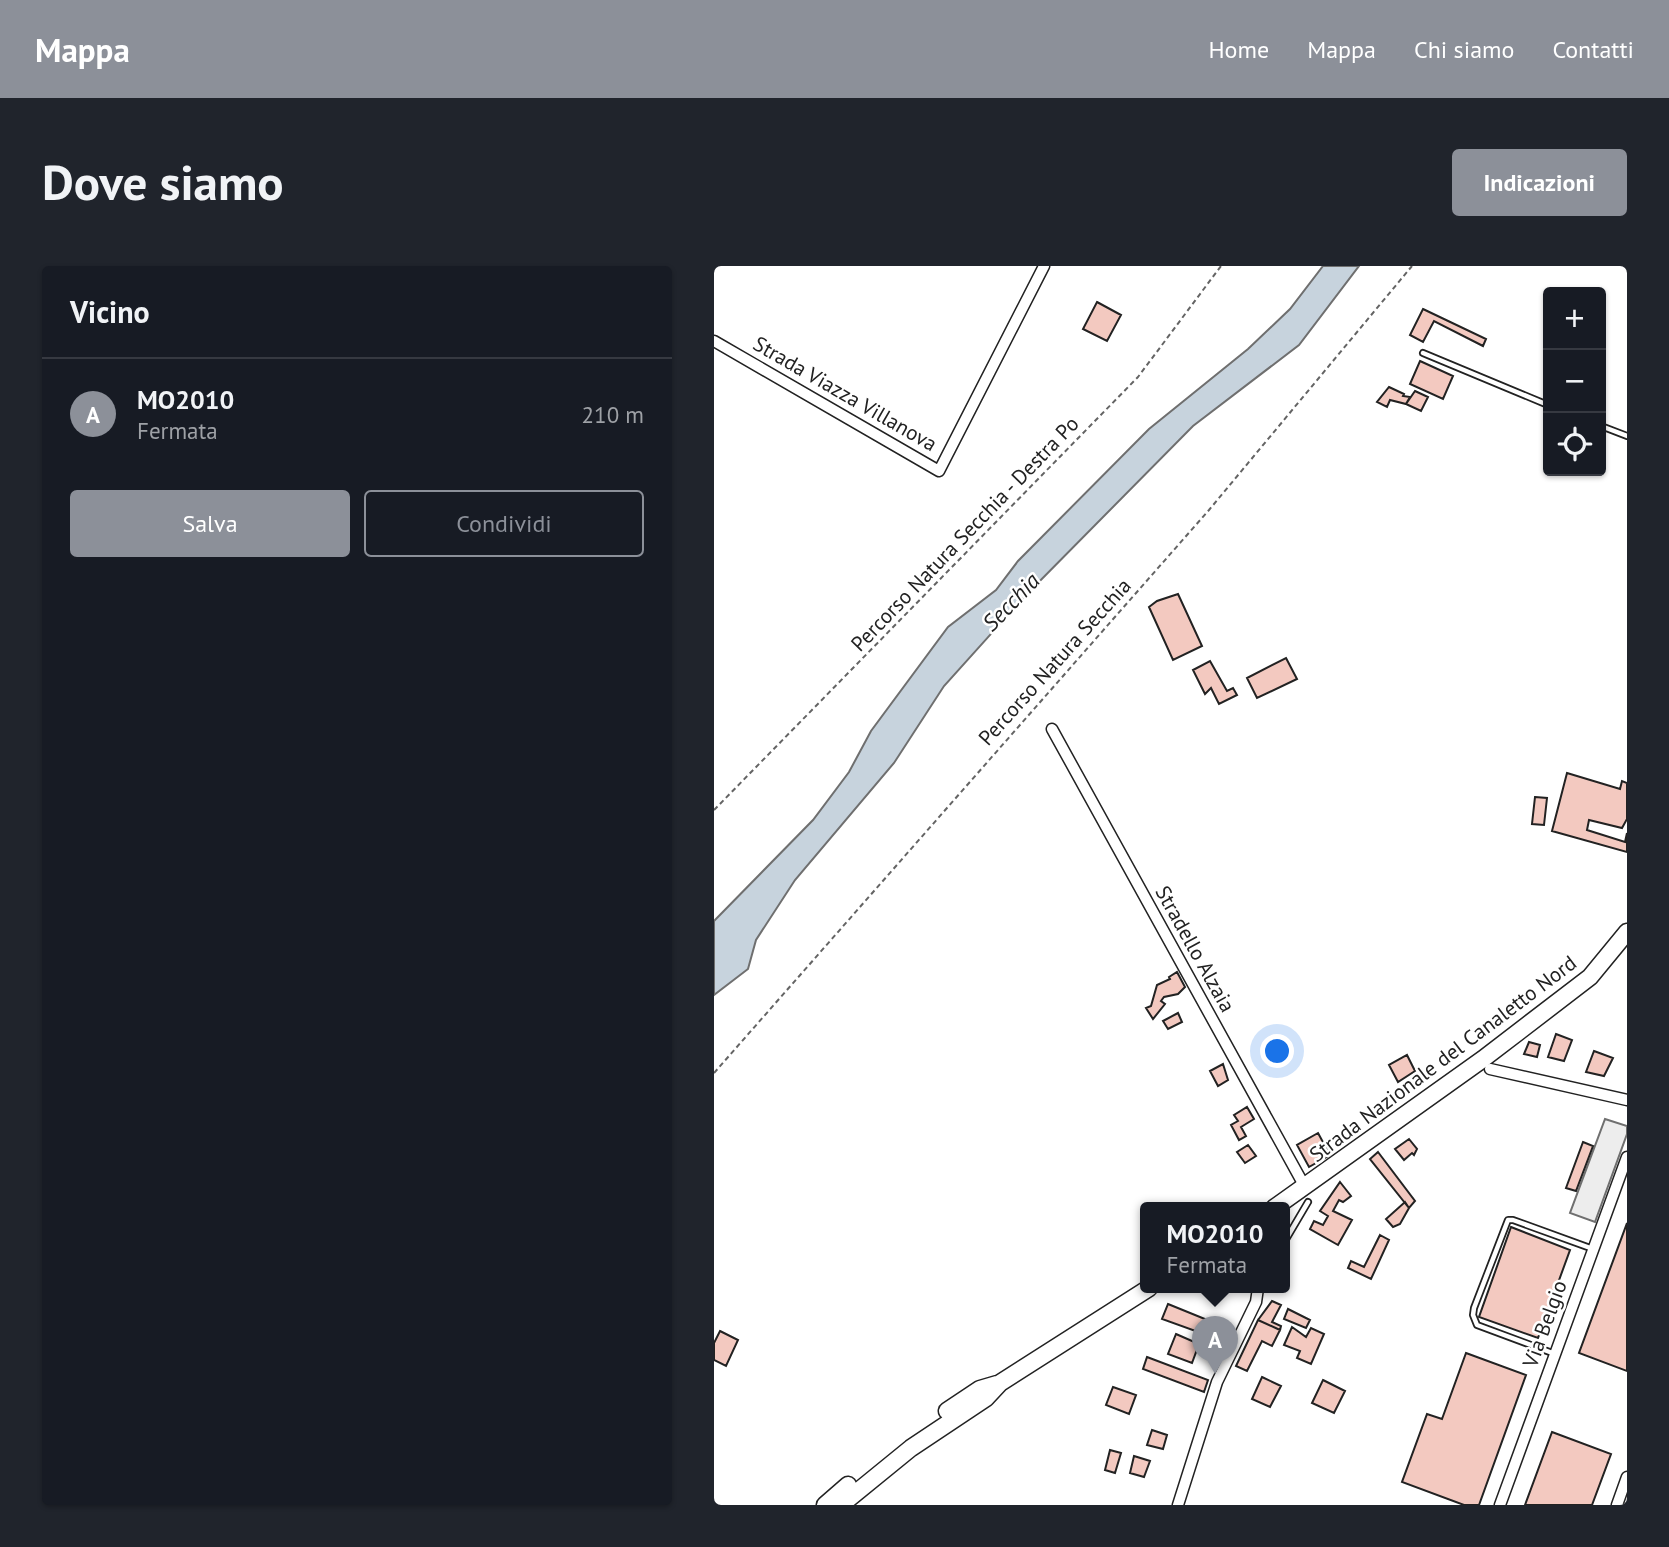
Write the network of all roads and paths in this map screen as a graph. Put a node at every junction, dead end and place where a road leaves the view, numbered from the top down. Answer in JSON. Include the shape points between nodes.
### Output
{"nodes":[{"id":1,"x":1044,"y":266,"type":"edge"},
{"id":2,"x":1221,"y":266,"type":"edge"},
{"id":3,"x":1412,"y":266,"type":"edge"},
{"id":4,"x":714,"y":341,"type":"edge"},
{"id":5,"x":1423,"y":353,"type":"dead end"},
{"id":6,"x":1543,"y":403,"type":"edge"},
{"id":7,"x":1606,"y":428,"type":"edge"},
{"id":8,"x":1627,"y":436,"type":"edge"},
{"id":9,"x":1052,"y":729,"type":"dead end"},
{"id":10,"x":714,"y":810,"type":"edge"},
{"id":11,"x":1627,"y":932,"type":"edge"},
{"id":12,"x":1490,"y":1069,"type":"dead end"},
{"id":13,"x":714,"y":1073,"type":"edge"},
{"id":14,"x":1627,"y":1100,"type":"edge"},
{"id":15,"x":1627,"y":1157,"type":"edge"},
{"id":16,"x":1306,"y":1195,"type":"junction"},
{"id":17,"x":1289,"y":1202,"type":"edge"},
{"id":18,"x":1290,"y":1230,"type":"edge"},
{"id":19,"x":1593,"y":1249,"type":"junction"},
{"id":20,"x":1141,"y":1293,"type":"edge"},
{"id":21,"x":1257,"y":1293,"type":"edge"},
{"id":22,"x":1555,"y":1354,"type":"junction"},
{"id":23,"x":1000,"y":1383,"type":"junction"},
{"id":24,"x":1627,"y":1477,"type":"edge"},
{"id":25,"x":1625,"y":1487,"type":"edge"},
{"id":26,"x":825,"y":1505,"type":"edge"},
{"id":27,"x":841,"y":1505,"type":"edge"},
{"id":28,"x":1178,"y":1505,"type":"edge"},
{"id":29,"x":1500,"y":1505,"type":"edge"},
{"id":30,"x":1617,"y":1505,"type":"edge"}],
"edges":[{"from":1,"to":4,"type":"street","name":"Strada Viazza Villanova","via":[[939,471]]},
{"from":2,"to":10,"type":"path","name":"Percorso Natura Secchia - Destra Po","via":[[1138,377]]},
{"from":3,"to":13,"type":"path","name":"Percorso Natura Secchia","via":[[1209,510]]},
{"from":5,"to":6,"type":"lane"},
{"from":7,"to":8,"type":"lane"},
{"from":9,"to":16,"type":"street","name":"Stradello Alzaia"},
{"from":11,"to":16,"type":"main road","name":"Strada Nazionale del Canaletto Nord","via":[[1590,977]]},
{"from":12,"to":14,"type":"street"},
{"from":15,"to":19,"type":"street","name":"Via Belgio"},
{"from":16,"to":17,"type":"main road","name":"Strada Nazionale del Canaletto Nord"},
{"from":16,"to":18,"type":"lane"},
{"from":19,"to":22,"type":"street","name":"Via Belgio"},
{"from":19,"to":22,"type":"lane","via":[[1507,1220],[1474,1308],[1477,1325]]},
{"from":20,"to":23,"type":"main road"},
{"from":21,"to":28,"type":"street","via":[[1217,1382]]},
{"from":22,"to":29,"type":"street","name":"Via Belgio"},
{"from":23,"to":26,"type":"main road","via":[[980,1389],[916,1432]]},
{"from":23,"to":27,"type":"main road"},
{"from":24,"to":25,"type":"street"},
{"from":25,"to":30,"type":"street"}]}
